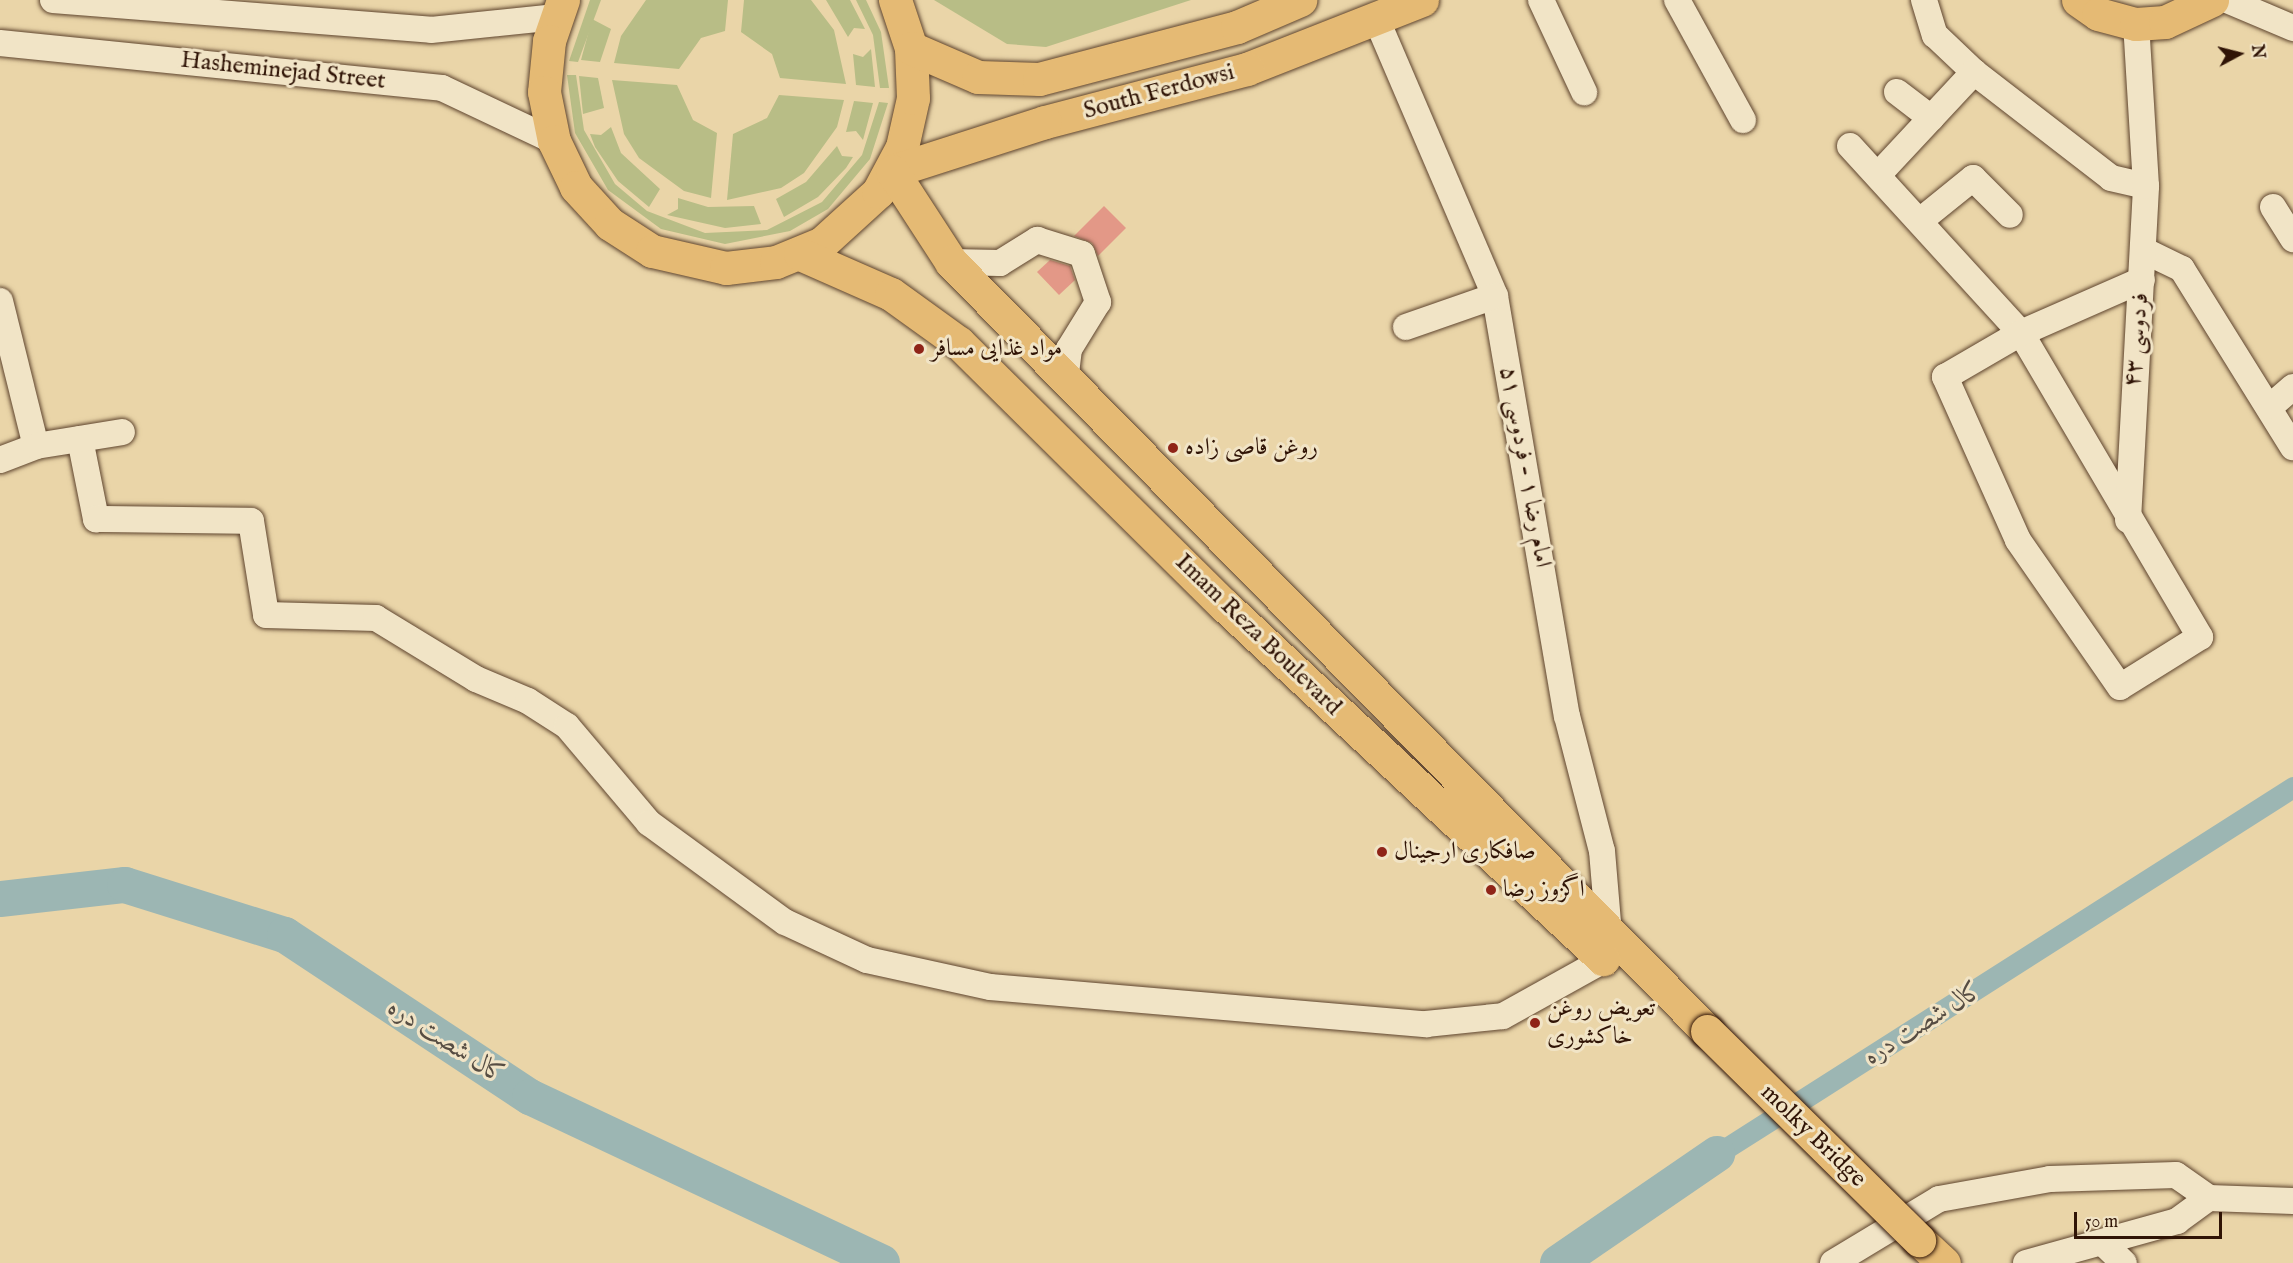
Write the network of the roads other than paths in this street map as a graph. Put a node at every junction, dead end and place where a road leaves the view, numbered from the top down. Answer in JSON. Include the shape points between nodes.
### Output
{"nodes":[{"id":1,"x":53,"y":0,"type":"edge"},
{"id":2,"x":895,"y":0,"type":"edge"},
{"id":3,"x":1300,"y":0,"type":"edge"},
{"id":4,"x":1422,"y":0,"type":"edge"},
{"id":5,"x":1540,"y":0,"type":"edge"},
{"id":6,"x":1677,"y":0,"type":"edge"},
{"id":7,"x":1924,"y":0,"type":"edge"},
{"id":8,"x":2078,"y":0,"type":"edge"},
{"id":9,"x":2212,"y":0,"type":"edge"},
{"id":10,"x":2227,"y":0,"type":"edge"},
{"id":11,"x":560,"y":8,"type":"edge"},
{"id":12,"x":1376,"y":18,"type":"junction"},
{"id":13,"x":2136,"y":24,"type":"junction"},
{"id":14,"x":2293,"y":28,"type":"edge"},
{"id":15,"x":0,"y":43,"type":"edge"},
{"id":16,"x":911,"y":48,"type":"junction"},
{"id":17,"x":1974,"y":72,"type":"junction"},
{"id":18,"x":1584,"y":92,"type":"dead end"},
{"id":19,"x":1897,"y":92,"type":"dead end"},
{"id":20,"x":1931,"y":118,"type":"junction"},
{"id":21,"x":1743,"y":120,"type":"dead end"},
{"id":22,"x":554,"y":141,"type":"junction"},
{"id":23,"x":1851,"y":146,"type":"dead end"},
{"id":24,"x":892,"y":171,"type":"junction"},
{"id":25,"x":1878,"y":175,"type":"junction"},
{"id":26,"x":2146,"y":186,"type":"junction"},
{"id":27,"x":2273,"y":207,"type":"dead end"},
{"id":28,"x":2010,"y":215,"type":"dead end"},
{"id":29,"x":1921,"y":220,"type":"junction"},
{"id":30,"x":2293,"y":239,"type":"edge"},
{"id":31,"x":2145,"y":251,"type":"junction"},
{"id":32,"x":800,"y":254,"type":"junction"},
{"id":33,"x":951,"y":262,"type":"junction"},
{"id":34,"x":2142,"y":280,"type":"junction"},
{"id":35,"x":1495,"y":296,"type":"junction"},
{"id":36,"x":0,"y":304,"type":"edge"},
{"id":37,"x":1406,"y":327,"type":"dead end"},
{"id":38,"x":2021,"y":333,"type":"junction"},
{"id":39,"x":1065,"y":380,"type":"junction"},
{"id":40,"x":2293,"y":387,"type":"edge"},
{"id":41,"x":2271,"y":406,"type":"junction"},
{"id":42,"x":122,"y":432,"type":"dead end"},
{"id":43,"x":80,"y":439,"type":"junction"},
{"id":44,"x":36,"y":446,"type":"junction"},
{"id":45,"x":2293,"y":447,"type":"edge"},
{"id":46,"x":0,"y":460,"type":"edge"},
{"id":47,"x":2128,"y":521,"type":"junction"},
{"id":48,"x":1254,"y":574,"type":"junction"},
{"id":49,"x":1224,"y":605,"type":"junction"},
{"id":50,"x":1606,"y":948,"type":"junction"},
{"id":51,"x":1702,"y":1038,"type":"joint"},
{"id":52,"x":2209,"y":1198,"type":"junction"},
{"id":53,"x":2293,"y":1201,"type":"edge"},
{"id":54,"x":2103,"y":1243,"type":"junction"},
{"id":55,"x":1915,"y":1252,"type":"edge"},
{"id":56,"x":1833,"y":1263,"type":"edge"},
{"id":57,"x":1944,"y":1263,"type":"edge"},
{"id":58,"x":2026,"y":1263,"type":"edge"},
{"id":59,"x":2076,"y":1263,"type":"edge"},
{"id":60,"x":2124,"y":1263,"type":"edge"}],
"edges":[{"from":1,"to":11,"type":"street","name":"Hasheminejad Street","via":[[431,30]]},
{"from":2,"to":16,"type":"main road"},
{"from":3,"to":16,"type":"main road","name":"South Ferdowsi","via":[[1237,27],[1039,79],[978,77]]},
{"from":4,"to":12,"type":"main road","name":"South Ferdowsi"},
{"from":5,"to":18,"type":"street"},
{"from":6,"to":21,"type":"street"},
{"from":7,"to":17,"type":"street","via":[[1935,35]]},
{"from":8,"to":13,"type":"main road","via":[[2098,14]]},
{"from":9,"to":13,"type":"main road","via":[[2165,22]]},
{"from":10,"to":14,"type":"street"},
{"from":11,"to":22,"type":"main road","via":[[544,92]]},
{"from":12,"to":24,"type":"main road","name":"South Ferdowsi","via":[[1247,69],[1045,122]]},
{"from":12,"to":35,"type":"street","name":"امام رضا ۱ - فردوسی ۵۱"},
{"from":13,"to":26,"type":"street","name":"فردوسی ۴۳"},
{"from":15,"to":22,"type":"street","name":"Hasheminejad Street","via":[[442,88]]},
{"from":16,"to":24,"type":"main road","via":[[911,115]]},
{"from":17,"to":20,"type":"street"},
{"from":17,"to":26,"type":"street","via":[[2111,178]]},
{"from":19,"to":20,"type":"street"},
{"from":20,"to":25,"type":"street"},
{"from":22,"to":32,"type":"main road","via":[[592,207],[652,251],[726,268]]},
{"from":23,"to":25,"type":"street"},
{"from":24,"to":32,"type":"main road","via":[[843,228]]},
{"from":24,"to":33,"type":"main road","name":"Imam Reza Boulevard"},
{"from":25,"to":29,"type":"street"},
{"from":26,"to":31,"type":"street","name":"فردوسی ۴۳"},
{"from":27,"to":30,"type":"street"},
{"from":28,"to":29,"type":"street","via":[[1973,178]]},
{"from":29,"to":38,"type":"street"},
{"from":31,"to":34,"type":"street","name":"فردوسی ۴۳"},
{"from":31,"to":41,"type":"street","via":[[2182,269]]},
{"from":32,"to":49,"type":"main road","name":"Imam Reza Boulevard","via":[[891,294],[959,343]]},
{"from":33,"to":39,"type":"main road","name":"Imam Reza Boulevard"},
{"from":33,"to":39,"type":"street","via":[[1000,263],[1037,240],[1082,254],[1098,302],[1069,349]]},
{"from":34,"to":38,"type":"street"},
{"from":34,"to":47,"type":"street","name":"فردوسی ۴۳"},
{"from":35,"to":37,"type":"street"},
{"from":35,"to":50,"type":"street","name":"امام رضا ۱ - فردوسی ۵۱","via":[[1567,716],[1602,851]]},
{"from":36,"to":44,"type":"street"},
{"from":38,"to":47,"type":"street"},
{"from":38,"to":47,"type":"street","via":[[1945,378],[2018,540],[2120,687],[2200,638]]},
{"from":39,"to":48,"type":"main road","name":"Imam Reza Boulevard"},
{"from":40,"to":41,"type":"street"},
{"from":41,"to":45,"type":"street"},
{"from":42,"to":43,"type":"street"},
{"from":43,"to":44,"type":"street"},
{"from":43,"to":50,"type":"street","via":[[96,519],[251,521],[266,615],[376,618],[476,679],[528,701],[567,726],[649,824],[785,922],[867,960],[990,987],[1426,1024],[1503,1016]]},
{"from":44,"to":46,"type":"street"},
{"from":48,"to":49,"type":"main road"},
{"from":48,"to":50,"type":"main road","name":"Imam Reza Boulevard"},
{"from":49,"to":50,"type":"main road","name":"Imam Reza Boulevard"},
{"from":50,"to":51,"type":"main road","name":"Imam Reza Boulevard"},
{"from":51,"to":55,"type":"main road","name":"molky Bridge","bridge":true},
{"from":52,"to":53,"type":"street"},
{"from":52,"to":54,"type":"street","via":[[2177,1221]]},
{"from":52,"to":56,"type":"street","via":[[2176,1175],[2050,1179],[1939,1199]]},
{"from":54,"to":58,"type":"street"},
{"from":54,"to":59,"type":"street"},
{"from":54,"to":60,"type":"street"},
{"from":55,"to":57,"type":"main road","name":"molky Bridge"}]}
